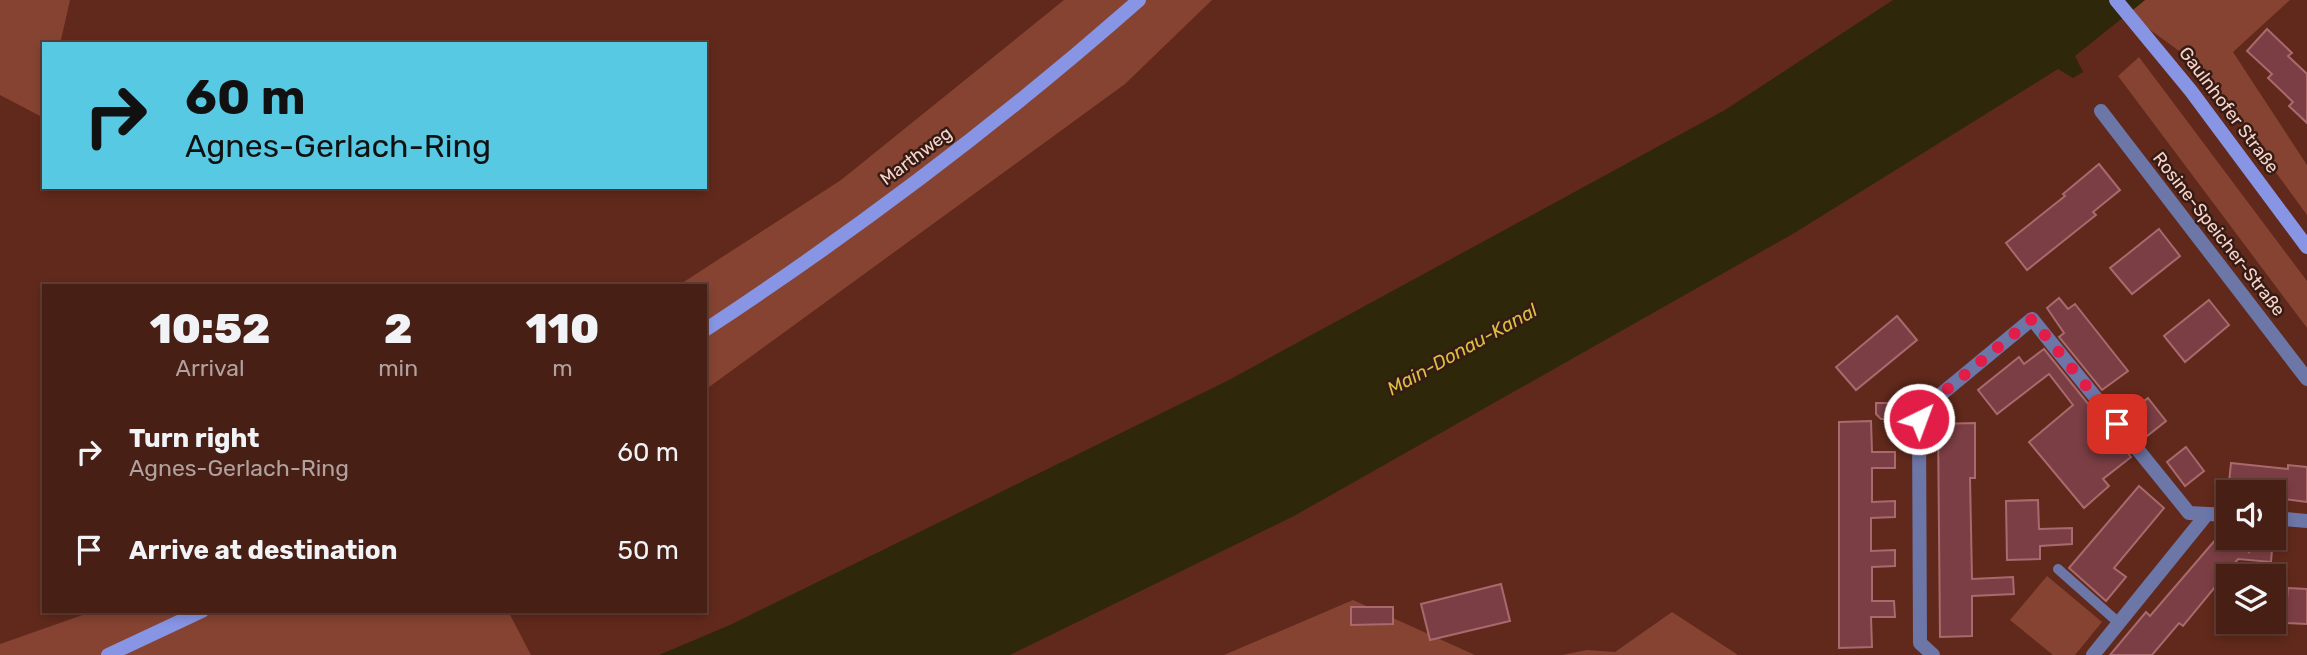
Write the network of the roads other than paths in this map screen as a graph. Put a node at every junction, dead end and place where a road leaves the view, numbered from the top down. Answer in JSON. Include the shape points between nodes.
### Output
{"nodes":[{"id":1,"x":1139,"y":0,"type":"edge"},
{"id":2,"x":2116,"y":0,"type":"edge"},
{"id":3,"x":2101,"y":111,"type":"dead end"},
{"id":4,"x":2307,"y":247,"type":"edge"},
{"id":5,"x":707,"y":329,"type":"edge"},
{"id":6,"x":2307,"y":379,"type":"edge"},
{"id":7,"x":2207,"y":514,"type":"junction"},
{"id":8,"x":2216,"y":514,"type":"edge"},
{"id":9,"x":2286,"y":519,"type":"edge"},
{"id":10,"x":2307,"y":520,"type":"edge"},
{"id":11,"x":2058,"y":569,"type":"dead end"},
{"id":12,"x":198,"y":613,"type":"edge"},
{"id":13,"x":2120,"y":624,"type":"junction"},
{"id":14,"x":108,"y":655,"type":"edge"},
{"id":15,"x":1933,"y":655,"type":"edge"},
{"id":16,"x":2093,"y":655,"type":"edge"}],
"edges":[{"from":1,"to":5,"type":"main road","name":"Marthweg","via":[[962,146]]},
{"from":2,"to":4,"type":"main road","name":"Gaulnhofer Straße","via":[[2192,91]]},
{"from":3,"to":6,"type":"street","name":"Rosine-Speicher-Straße"},
{"from":7,"to":8,"type":"street"},
{"from":7,"to":13,"type":"street"},
{"from":7,"to":15,"type":"street","via":[[2189,513],[2032,319],[1922,410],[1919,419],[1920,643]]},
{"from":9,"to":10,"type":"street"},
{"from":11,"to":13,"type":"lane"},
{"from":12,"to":14,"type":"main road"},
{"from":13,"to":16,"type":"street"}]}
